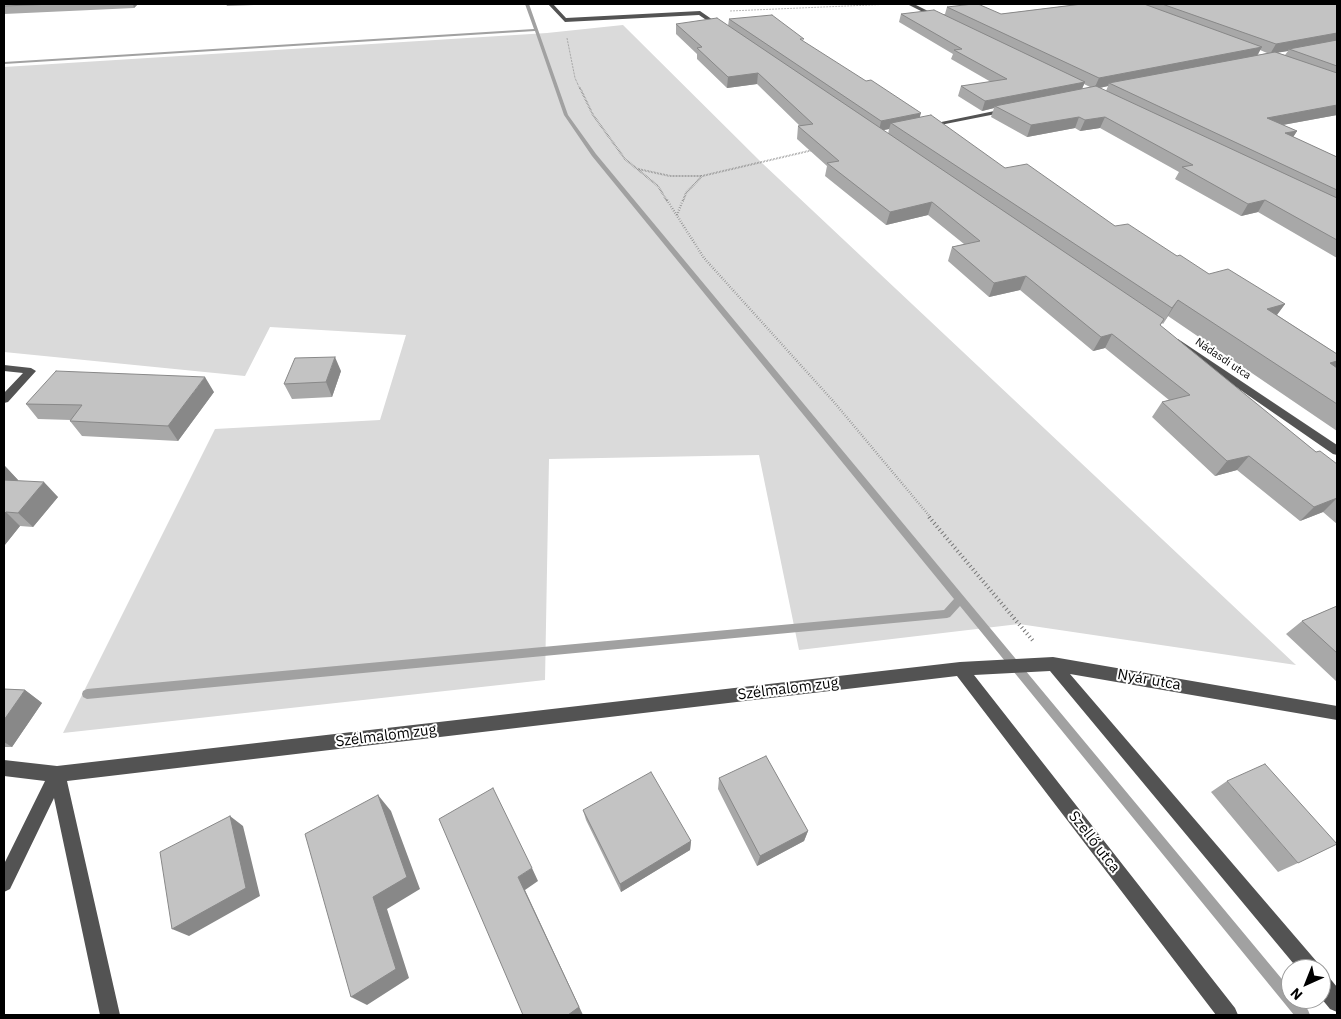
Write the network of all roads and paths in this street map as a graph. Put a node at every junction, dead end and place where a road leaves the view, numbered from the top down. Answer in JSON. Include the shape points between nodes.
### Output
{"nodes":[{"id":1,"x":550,"y":4,"type":"edge"},
{"id":2,"x":899,"y":4,"type":"edge"},
{"id":3,"x":910,"y":4,"type":"edge"},
{"id":4,"x":700,"y":13,"type":"junction"},
{"id":5,"x":565,"y":20,"type":"junction"},
{"id":6,"x":945,"y":21,"type":"edge"},
{"id":7,"x":732,"y":35,"type":"edge"},
{"id":8,"x":1018,"y":108,"type":"edge"},
{"id":9,"x":914,"y":128,"type":"edge"},
{"id":10,"x":818,"y":149,"type":"edge"},
{"id":11,"x":638,"y":169,"type":"junction"},
{"id":12,"x":702,"y":176,"type":"junction"},
{"id":13,"x":677,"y":216,"type":"junction"},
{"id":14,"x":1173,"y":338,"type":"edge"},
{"id":15,"x":4,"y":368,"type":"edge"},
{"id":16,"x":4,"y":399,"type":"edge"},
{"id":17,"x":1337,"y":451,"type":"edge"},
{"id":18,"x":1053,"y":664,"type":"junction"},
{"id":19,"x":960,"y":668,"type":"junction"},
{"id":20,"x":1337,"y":713,"type":"edge"},
{"id":21,"x":4,"y":768,"type":"edge"},
{"id":22,"x":58,"y":774,"type":"junction"},
{"id":23,"x":4,"y":883,"type":"edge"},
{"id":24,"x":1302,"y":959,"type":"edge"},
{"id":25,"x":110,"y":1015,"type":"edge"},
{"id":26,"x":1228,"y":1015,"type":"edge"}],
"edges":[{"from":1,"to":5,"type":"street"},
{"from":2,"to":4,"type":"path"},
{"from":3,"to":6,"type":"street"},
{"from":4,"to":5,"type":"street"},
{"from":4,"to":7,"type":"street"},
{"from":5,"to":11,"type":"path","via":[[575,78],[589,108],[625,159]]},
{"from":8,"to":9,"type":"street"},
{"from":10,"to":12,"type":"path"},
{"from":11,"to":12,"type":"path","via":[[670,176]]},
{"from":11,"to":13,"type":"path","via":[[658,186]]},
{"from":12,"to":13,"type":"path","via":[[686,193]]},
{"from":13,"to":18,"type":"path","via":[[704,258],[834,402]]},
{"from":14,"to":17,"type":"street","name":"Nádasdi utca"},
{"from":15,"to":16,"type":"street","via":[[30,371]]},
{"from":18,"to":19,"type":"street","name":"Nyár utca"},
{"from":18,"to":20,"type":"street","name":"Nyár utca"},
{"from":18,"to":24,"type":"street"},
{"from":19,"to":22,"type":"street","name":"Szélmalom zug"},
{"from":19,"to":26,"type":"street","name":"Szellő utca"},
{"from":21,"to":22,"type":"street","name":"Szélmalom zug"},
{"from":22,"to":23,"type":"street"},
{"from":22,"to":25,"type":"street"}]}
